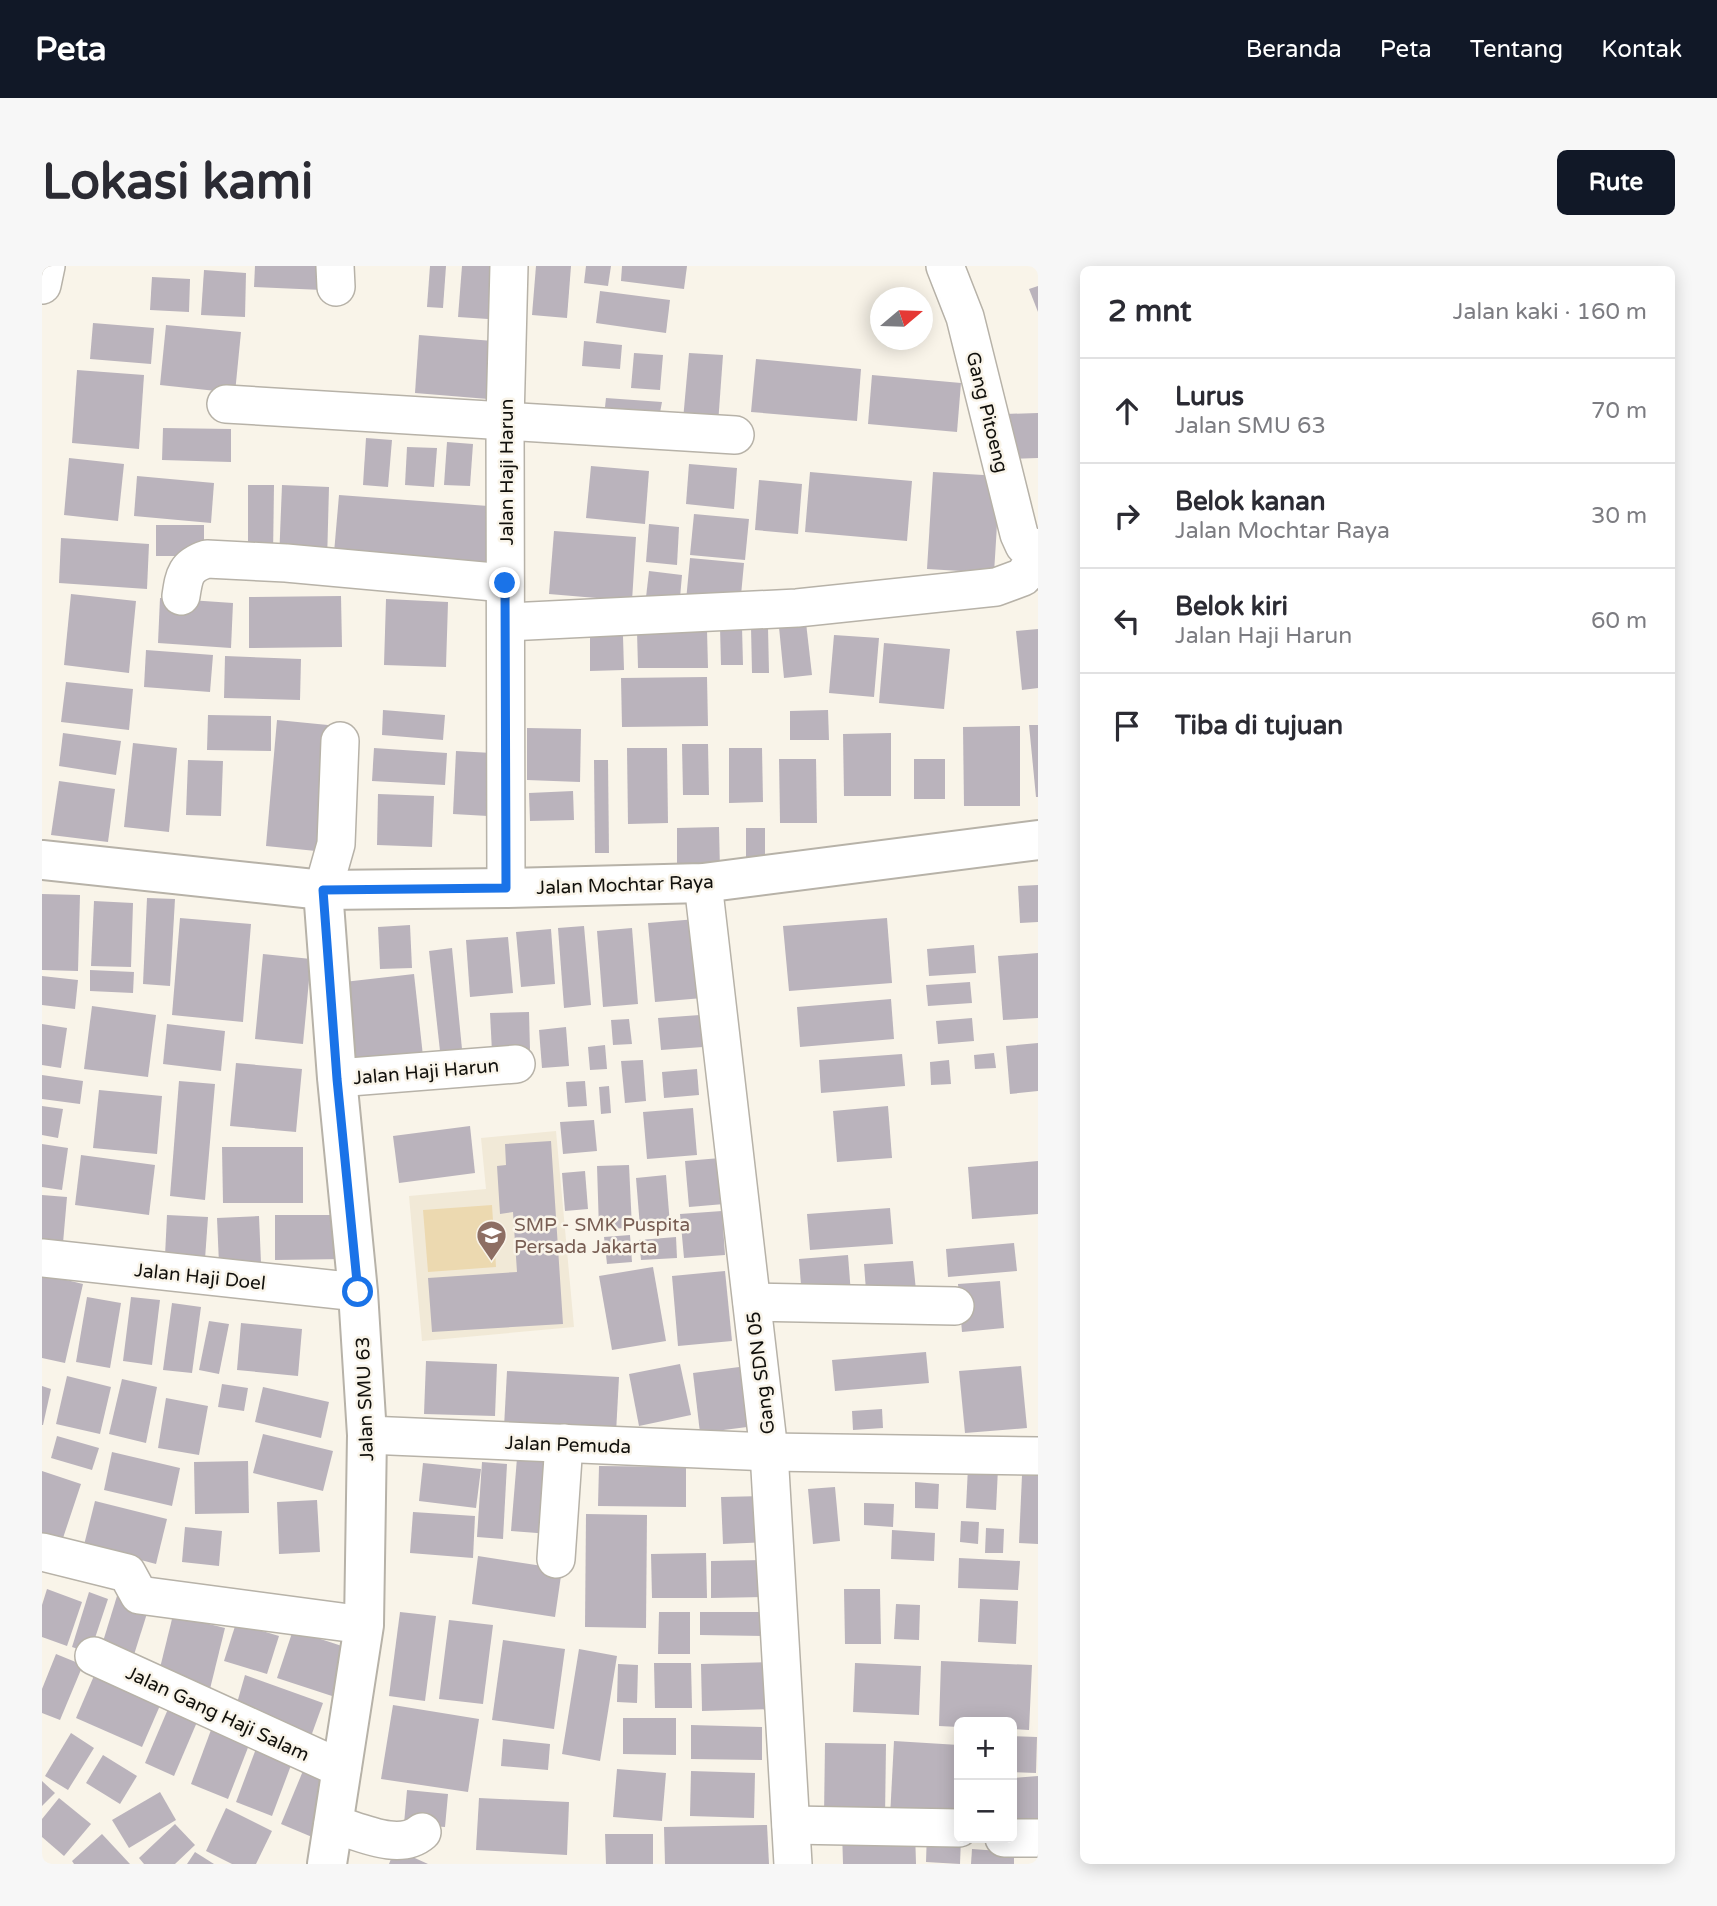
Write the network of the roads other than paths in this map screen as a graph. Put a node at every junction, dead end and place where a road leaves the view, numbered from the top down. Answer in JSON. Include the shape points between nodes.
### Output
{"nodes":[{"id":1,"x":46,"y":266,"type":"edge"},
{"id":2,"x":509,"y":266,"type":"edge"},
{"id":3,"x":946,"y":266,"type":"edge"},
{"id":4,"x":42,"y":285,"type":"edge"},
{"id":5,"x":226,"y":404,"type":"dead end"},
{"id":6,"x":505,"y":421,"type":"junction"},
{"id":7,"x":735,"y":435,"type":"dead end"},
{"id":8,"x":1038,"y":548,"type":"edge"},
{"id":9,"x":1038,"y":555,"type":"edge"},
{"id":10,"x":505,"y":583,"type":"junction"},
{"id":11,"x":181,"y":596,"type":"dead end"},
{"id":12,"x":506,"y":622,"type":"junction"},
{"id":13,"x":340,"y":741,"type":"dead end"},
{"id":14,"x":1038,"y":840,"type":"edge"},
{"id":15,"x":42,"y":860,"type":"edge"},
{"id":16,"x":704,"y":883,"type":"junction"},
{"id":17,"x":506,"y":888,"type":"junction"},
{"id":18,"x":323,"y":890,"type":"junction"},
{"id":19,"x":516,"y":1064,"type":"dead end"},
{"id":20,"x":337,"y":1079,"type":"junction"},
{"id":21,"x":42,"y":1258,"type":"edge"},
{"id":22,"x":358,"y":1292,"type":"junction"},
{"id":23,"x":752,"y":1302,"type":"junction"},
{"id":24,"x":955,"y":1306,"type":"dead end"},
{"id":25,"x":367,"y":1435,"type":"junction"},
{"id":26,"x":564,"y":1443,"type":"junction"},
{"id":27,"x":769,"y":1452,"type":"junction"},
{"id":28,"x":1038,"y":1456,"type":"edge"},
{"id":29,"x":42,"y":1552,"type":"edge"},
{"id":30,"x":556,"y":1559,"type":"dead end"},
{"id":31,"x":364,"y":1625,"type":"junction"},
{"id":32,"x":94,"y":1656,"type":"dead end"},
{"id":33,"x":342,"y":1769,"type":"junction"},
{"id":34,"x":333,"y":1824,"type":"junction"},
{"id":35,"x":791,"y":1825,"type":"junction"},
{"id":36,"x":954,"y":1828,"type":"edge"},
{"id":37,"x":422,"y":1832,"type":"dead end"},
{"id":38,"x":1017,"y":1838,"type":"edge"},
{"id":39,"x":1038,"y":1838,"type":"edge"},
{"id":40,"x":327,"y":1864,"type":"edge"},
{"id":41,"x":793,"y":1864,"type":"edge"}],
"edges":[{"from":1,"to":4,"type":"street"},
{"from":2,"to":6,"type":"street","name":"Jalan Haji Harun"},
{"from":3,"to":8,"type":"street","name":"Gang Pitoeng","via":[[965,317],[1019,534],[1024,545]]},
{"from":5,"to":6,"type":"street"},
{"from":6,"to":7,"type":"street"},
{"from":6,"to":10,"type":"street","name":"Jalan Haji Harun"},
{"from":9,"to":12,"type":"street","via":[[1023,577],[996,587],[797,608]]},
{"from":10,"to":11,"type":"street","via":[[206,559],[185,572]]},
{"from":10,"to":12,"type":"street","name":"Jalan Haji Harun"},
{"from":12,"to":17,"type":"street","name":"Jalan Haji Harun"},
{"from":13,"to":18,"type":"street","via":[[336,844]]},
{"from":14,"to":16,"type":"street","name":"Jalan Mochtar Raya"},
{"from":15,"to":18,"type":"street","name":"Jalan Mochtar Raya"},
{"from":16,"to":17,"type":"street","name":"Jalan Mochtar Raya"},
{"from":16,"to":23,"type":"street","name":"Gang SDN 05"},
{"from":17,"to":18,"type":"street","name":"Jalan Mochtar Raya"},
{"from":18,"to":20,"type":"street","name":"Jalan SMU 63"},
{"from":19,"to":20,"type":"street","name":"Jalan Haji Harun"},
{"from":20,"to":22,"type":"street","name":"Jalan SMU 63"},
{"from":21,"to":22,"type":"street","name":"Jalan Haji Doel"},
{"from":22,"to":25,"type":"street","name":"Jalan SMU 63"},
{"from":23,"to":24,"type":"street"},
{"from":23,"to":27,"type":"street","name":"Gang SDN 05"},
{"from":25,"to":26,"type":"street","name":"Jalan Pemuda"},
{"from":25,"to":31,"type":"street","name":"Jalan SMU 63"},
{"from":26,"to":27,"type":"street","name":"Jalan Pemuda"},
{"from":26,"to":30,"type":"street"},
{"from":27,"to":28,"type":"street","name":"Jalan Pemuda"},
{"from":27,"to":35,"type":"street","name":"Gang SDN 05"},
{"from":29,"to":31,"type":"street","via":[[127,1573],[139,1595]]},
{"from":31,"to":33,"type":"street","name":"Jalan SMU 63"},
{"from":32,"to":33,"type":"street","name":"Jalan Gang Haji Salam"},
{"from":33,"to":34,"type":"street","name":"Jalan SMU 63"},
{"from":34,"to":37,"type":"street","via":[[400,1842]]},
{"from":34,"to":40,"type":"street","name":"Jalan SMU 63"},
{"from":35,"to":36,"type":"street"},
{"from":35,"to":41,"type":"street","name":"Gang SDN 05"},
{"from":38,"to":39,"type":"street"}]}
